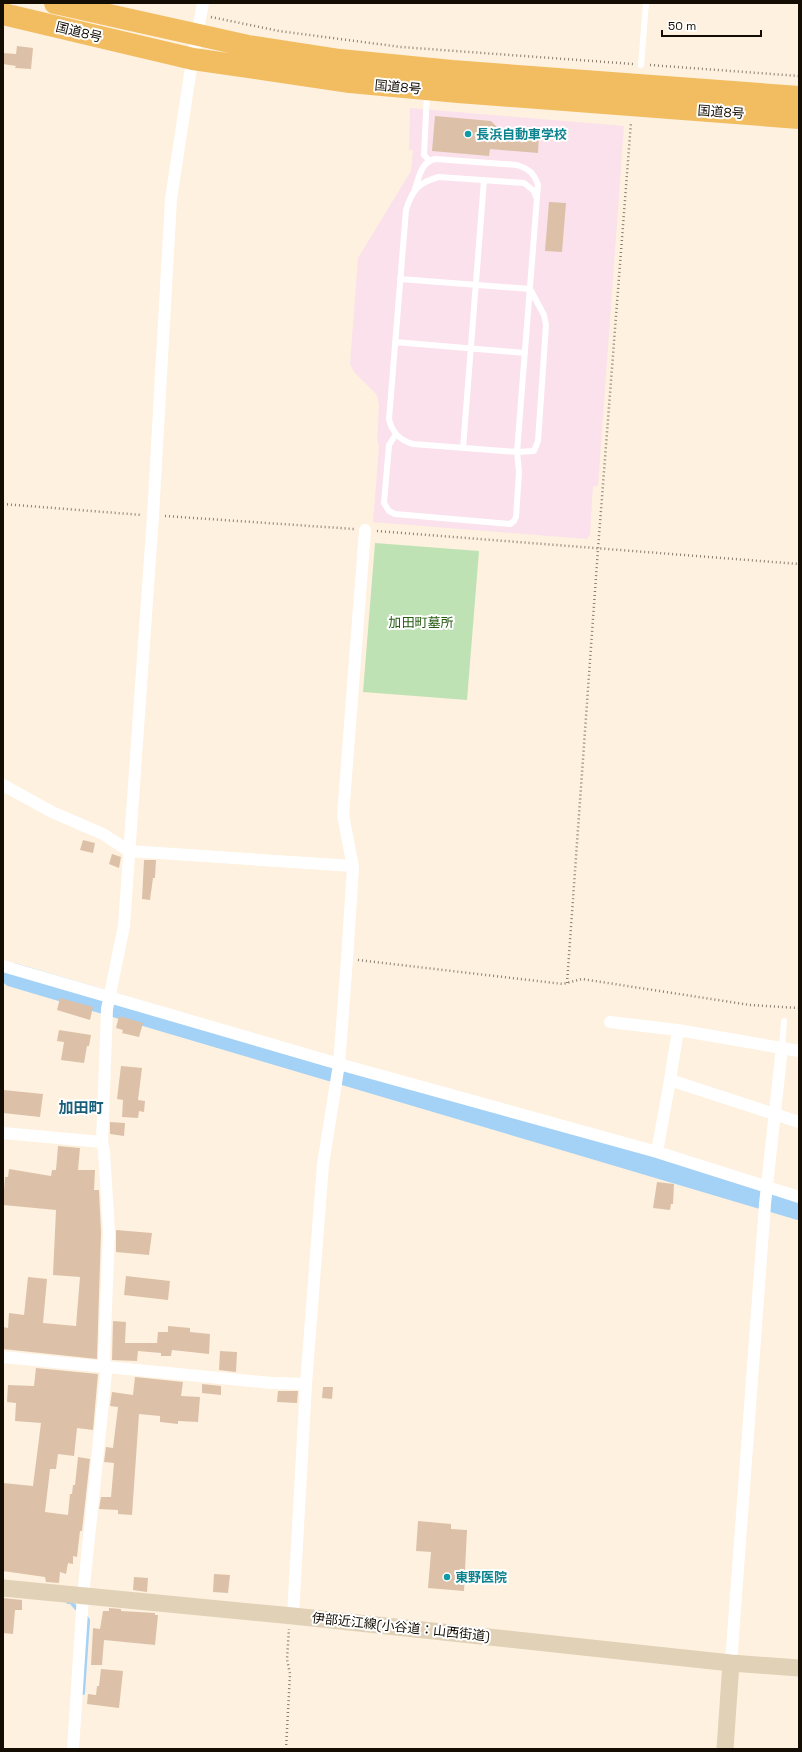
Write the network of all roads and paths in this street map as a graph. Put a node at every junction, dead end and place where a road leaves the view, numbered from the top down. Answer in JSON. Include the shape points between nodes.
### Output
{"nodes":[{"id":1,"x":55,"y":3,"type":"edge"},
{"id":2,"x":646,"y":3,"type":"edge"},
{"id":3,"x":3,"y":14,"type":"edge"},
{"id":4,"x":201,"y":18,"type":"edge"},
{"id":5,"x":193,"y":60,"type":"junction"},
{"id":6,"x":641,"y":65,"type":"junction"},
{"id":7,"x":799,"y":76,"type":"edge"},
{"id":8,"x":427,"y":89,"type":"junction"},
{"id":9,"x":799,"y":97,"type":"edge"},
{"id":10,"x":633,"y":105,"type":"junction"},
{"id":11,"x":799,"y":118,"type":"edge"},
{"id":12,"x":429,"y":160,"type":"junction"},
{"id":13,"x":484,"y":180,"type":"junction"},
{"id":14,"x":415,"y":189,"type":"junction"},
{"id":15,"x":536,"y":197,"type":"junction"},
{"id":16,"x":400,"y":279,"type":"junction"},
{"id":17,"x":476,"y":285,"type":"junction"},
{"id":18,"x":530,"y":289,"type":"junction"},
{"id":19,"x":395,"y":342,"type":"junction"},
{"id":20,"x":471,"y":348,"type":"junction"},
{"id":21,"x":525,"y":353,"type":"junction"},
{"id":22,"x":396,"y":434,"type":"junction"},
{"id":23,"x":464,"y":448,"type":"junction"},
{"id":24,"x":517,"y":452,"type":"junction"},
{"id":25,"x":3,"y":504,"type":"edge"},
{"id":26,"x":153,"y":516,"type":"junction"},
{"id":27,"x":365,"y":530,"type":"junction"},
{"id":28,"x":598,"y":549,"type":"junction"},
{"id":29,"x":799,"y":564,"type":"edge"},
{"id":30,"x":3,"y":785,"type":"edge"},
{"id":31,"x":129,"y":851,"type":"junction"},
{"id":32,"x":352,"y":866,"type":"junction"},
{"id":33,"x":347,"y":959,"type":"junction"},
{"id":34,"x":3,"y":966,"type":"edge"},
{"id":35,"x":566,"y":983,"type":"junction"},
{"id":36,"x":109,"y":1001,"type":"junction"},
{"id":37,"x":799,"y":1008,"type":"edge"},
{"id":38,"x":784,"y":1021,"type":"dead end"},
{"id":39,"x":610,"y":1022,"type":"dead end"},
{"id":40,"x":678,"y":1030,"type":"junction"},
{"id":41,"x":782,"y":1047,"type":"junction"},
{"id":42,"x":799,"y":1051,"type":"edge"},
{"id":43,"x":338,"y":1069,"type":"junction"},
{"id":44,"x":670,"y":1080,"type":"junction"},
{"id":45,"x":775,"y":1115,"type":"junction"},
{"id":46,"x":799,"y":1122,"type":"edge"},
{"id":47,"x":3,"y":1133,"type":"edge"},
{"id":48,"x":102,"y":1142,"type":"junction"},
{"id":49,"x":657,"y":1152,"type":"junction"},
{"id":50,"x":767,"y":1195,"type":"junction"},
{"id":51,"x":799,"y":1197,"type":"edge"},
{"id":52,"x":3,"y":1357,"type":"edge"},
{"id":53,"x":105,"y":1366,"type":"junction"},
{"id":54,"x":306,"y":1384,"type":"junction"},
{"id":55,"x":3,"y":1588,"type":"edge"},
{"id":56,"x":83,"y":1596,"type":"junction"},
{"id":57,"x":293,"y":1616,"type":"junction"},
{"id":58,"x":732,"y":1662,"type":"junction"},
{"id":59,"x":799,"y":1668,"type":"edge"},
{"id":60,"x":73,"y":1749,"type":"edge"},
{"id":61,"x":286,"y":1749,"type":"edge"},
{"id":62,"x":725,"y":1749,"type":"edge"}],
"edges":[{"from":1,"to":4,"type":"highway","name":"国道8号"},
{"from":2,"to":6,"type":"lane"},
{"from":3,"to":5,"type":"highway","name":"国道8号"},
{"from":4,"to":5,"type":"street"},
{"from":4,"to":6,"type":"path","via":[[401,47]]},
{"from":4,"to":9,"type":"highway","name":"国道8号","via":[[248,46],[340,60]]},
{"from":5,"to":8,"type":"highway","name":"国道8号","via":[[216,61],[350,82]]},
{"from":5,"to":26,"type":"street","via":[[171,199]]},
{"from":6,"to":7,"type":"path"},
{"from":8,"to":10,"type":"highway","name":"国道8号"},
{"from":8,"to":12,"type":"lane","via":[[424,155]]},
{"from":10,"to":11,"type":"highway","name":"国道8号"},
{"from":10,"to":28,"type":"path"},
{"from":12,"to":14,"type":"lane","via":[[423,167]]},
{"from":12,"to":15,"type":"lane","via":[[517,165],[528,169],[536,177]]},
{"from":13,"to":14,"type":"lane","via":[[439,177],[427,180]]},
{"from":13,"to":15,"type":"lane","via":[[524,183],[534,191]]},
{"from":13,"to":17,"type":"lane"},
{"from":14,"to":16,"type":"lane","via":[[406,210]]},
{"from":15,"to":18,"type":"lane"},
{"from":16,"to":17,"type":"lane"},
{"from":16,"to":19,"type":"lane"},
{"from":17,"to":18,"type":"lane"},
{"from":17,"to":20,"type":"lane"},
{"from":18,"to":21,"type":"lane"},
{"from":18,"to":24,"type":"lane","via":[[544,315],[546,325],[538,441],[534,451]]},
{"from":19,"to":20,"type":"lane"},
{"from":19,"to":22,"type":"lane","via":[[390,419]]},
{"from":20,"to":21,"type":"lane"},
{"from":20,"to":23,"type":"lane"},
{"from":21,"to":24,"type":"lane"},
{"from":22,"to":23,"type":"lane","via":[[402,441],[413,444]]},
{"from":22,"to":24,"type":"lane","via":[[389,444],[384,503],[389,511],[395,514],[510,524],[516,517],[519,472]]},
{"from":23,"to":24,"type":"lane"},
{"from":25,"to":26,"type":"path"},
{"from":26,"to":27,"type":"path"},
{"from":26,"to":31,"type":"street"},
{"from":27,"to":28,"type":"path"},
{"from":27,"to":32,"type":"street","via":[[343,815]]},
{"from":28,"to":29,"type":"path"},
{"from":28,"to":35,"type":"path"},
{"from":30,"to":31,"type":"street","via":[[52,812],[103,834]]},
{"from":31,"to":32,"type":"street"},
{"from":31,"to":36,"type":"street","via":[[124,926]]},
{"from":32,"to":33,"type":"street"},
{"from":33,"to":35,"type":"path"},
{"from":33,"to":43,"type":"street"},
{"from":34,"to":36,"type":"street"},
{"from":35,"to":37,"type":"path","via":[[582,979],[750,1005]]},
{"from":36,"to":43,"type":"street"},
{"from":36,"to":48,"type":"street"},
{"from":38,"to":41,"type":"lane"},
{"from":39,"to":40,"type":"street"},
{"from":40,"to":41,"type":"street"},
{"from":40,"to":44,"type":"street"},
{"from":41,"to":42,"type":"street"},
{"from":41,"to":45,"type":"street"},
{"from":43,"to":49,"type":"street"},
{"from":43,"to":54,"type":"street","via":[[323,1164]]},
{"from":44,"to":45,"type":"street"},
{"from":44,"to":49,"type":"street"},
{"from":45,"to":46,"type":"street"},
{"from":45,"to":50,"type":"street"},
{"from":47,"to":48,"type":"street"},
{"from":48,"to":53,"type":"street","via":[[109,1232]]},
{"from":49,"to":50,"type":"street"},
{"from":50,"to":51,"type":"street"},
{"from":50,"to":58,"type":"street"},
{"from":52,"to":53,"type":"street"},
{"from":53,"to":54,"type":"street","via":[[272,1383]]},
{"from":53,"to":56,"type":"street","via":[[101,1429]]},
{"from":54,"to":57,"type":"street"},
{"from":55,"to":56,"type":"main road","name":"伊部近江線(小谷道：山西街道)"},
{"from":56,"to":57,"type":"main road","name":"伊部近江線(小谷道：山西街道)"},
{"from":56,"to":60,"type":"street"},
{"from":57,"to":58,"type":"main road","name":"伊部近江線(小谷道：山西街道)"},
{"from":57,"to":61,"type":"path","via":[[289,1625],[287,1659],[290,1674]]},
{"from":58,"to":59,"type":"main road","name":"伊部近江線(小谷道：山西街道)"},
{"from":58,"to":62,"type":"main road"}]}
